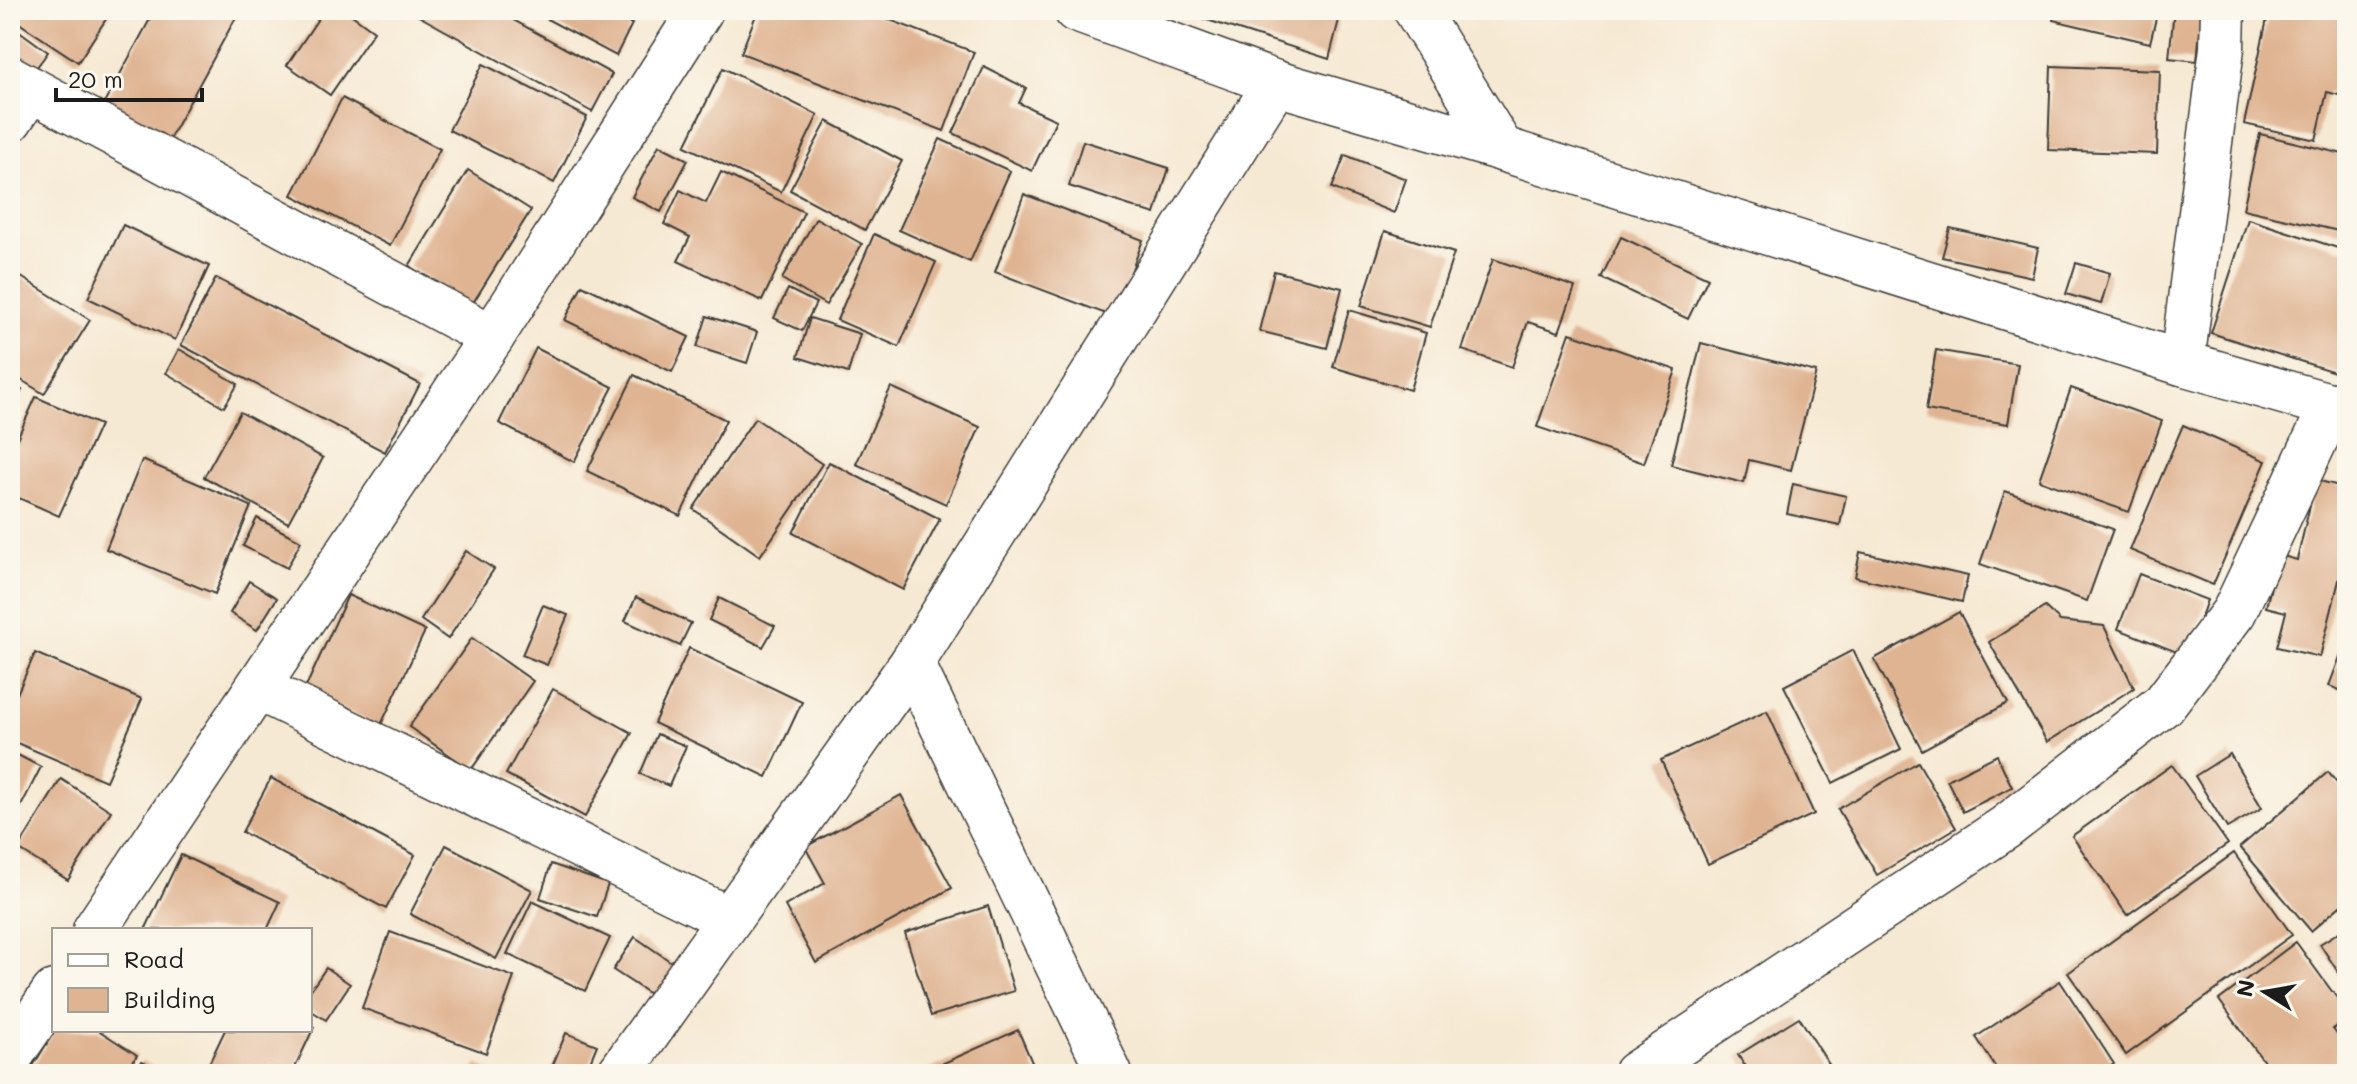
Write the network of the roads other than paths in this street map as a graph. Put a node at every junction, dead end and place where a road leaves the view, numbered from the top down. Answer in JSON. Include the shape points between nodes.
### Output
{"nodes":[{"id":1,"x":701,"y":10,"type":"edge"},
{"id":2,"x":1076,"y":10,"type":"edge"},
{"id":3,"x":1416,"y":10,"type":"edge"},
{"id":4,"x":2223,"y":10,"type":"edge"},
{"id":5,"x":1276,"y":83,"type":"junction"},
{"id":6,"x":17,"y":96,"type":"edge"},
{"id":7,"x":1502,"y":149,"type":"junction"},
{"id":8,"x":492,"y":337,"type":"junction"},
{"id":9,"x":2182,"y":363,"type":"junction"},
{"id":10,"x":2339,"y":408,"type":"edge"},
{"id":11,"x":912,"y":663,"type":"junction"},
{"id":12,"x":258,"y":688,"type":"junction"},
{"id":13,"x":729,"y":919,"type":"junction"},
{"id":14,"x":96,"y":928,"type":"edge"},
{"id":15,"x":52,"y":995,"type":"edge"},
{"id":16,"x":10,"y":1057,"type":"edge"},
{"id":17,"x":619,"y":1074,"type":"edge"},
{"id":18,"x":1110,"y":1074,"type":"edge"},
{"id":19,"x":1635,"y":1074,"type":"edge"}],
"edges":[{"from":1,"to":8,"type":"street"},
{"from":2,"to":5,"type":"street"},
{"from":3,"to":7,"type":"street"},
{"from":4,"to":9,"type":"street"},
{"from":5,"to":7,"type":"street"},
{"from":5,"to":11,"type":"street"},
{"from":6,"to":8,"type":"street"},
{"from":7,"to":9,"type":"street"},
{"from":8,"to":12,"type":"street"},
{"from":9,"to":10,"type":"street"},
{"from":10,"to":19,"type":"street","via":[[2234,612],[2164,704],[2006,827]]},
{"from":11,"to":13,"type":"street"},
{"from":11,"to":18,"type":"street"},
{"from":12,"to":13,"type":"street"},
{"from":12,"to":14,"type":"street"},
{"from":13,"to":17,"type":"street"},
{"from":15,"to":16,"type":"street"}]}
